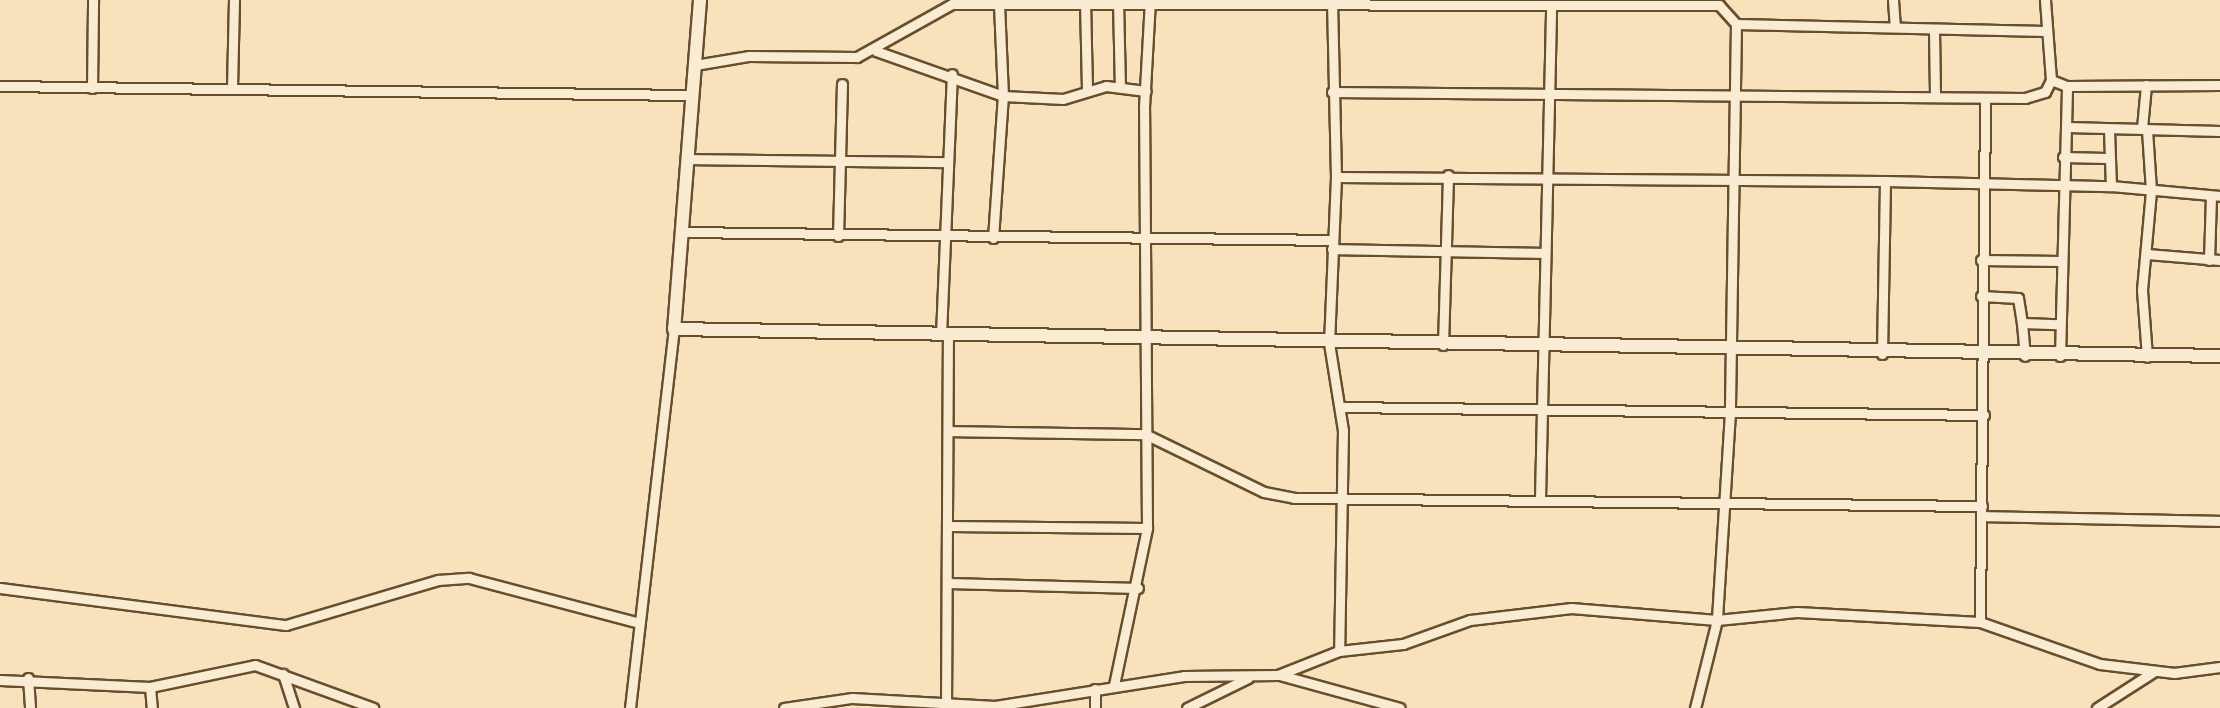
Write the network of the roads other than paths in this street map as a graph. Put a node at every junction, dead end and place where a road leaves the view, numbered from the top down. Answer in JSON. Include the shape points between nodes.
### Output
{"nodes":[{"id":1,"x":93,"y":0,"type":"edge"},
{"id":2,"x":234,"y":0,"type":"edge"},
{"id":3,"x":700,"y":0,"type":"edge"},
{"id":4,"x":1893,"y":0,"type":"edge"},
{"id":5,"x":2045,"y":0,"type":"edge"},
{"id":6,"x":1085,"y":1,"type":"edge"},
{"id":7,"x":1118,"y":1,"type":"edge"},
{"id":8,"x":1145,"y":1,"type":"edge"},
{"id":9,"x":1326,"y":1,"type":"edge"},
{"id":10,"x":999,"y":2,"type":"junction"},
{"id":11,"x":1551,"y":5,"type":"junction"},
{"id":12,"x":1736,"y":24,"type":"junction"},
{"id":13,"x":1895,"y":26,"type":"junction"},
{"id":14,"x":1934,"y":30,"type":"junction"},
{"id":15,"x":2045,"y":31,"type":"junction"},
{"id":16,"x":876,"y":51,"type":"junction"},
{"id":17,"x":695,"y":65,"type":"junction"},
{"id":18,"x":951,"y":74,"type":"junction"},
{"id":19,"x":2051,"y":80,"type":"junction"},
{"id":20,"x":842,"y":84,"type":"dead end"},
{"id":21,"x":2146,"y":85,"type":"junction"},
{"id":22,"x":2220,"y":85,"type":"edge"},
{"id":23,"x":0,"y":86,"type":"edge"},
{"id":24,"x":1120,"y":86,"type":"junction"},
{"id":25,"x":2067,"y":86,"type":"junction"},
{"id":26,"x":92,"y":88,"type":"junction"},
{"id":27,"x":232,"y":88,"type":"junction"},
{"id":28,"x":1087,"y":91,"type":"junction"},
{"id":29,"x":1146,"y":91,"type":"junction"},
{"id":30,"x":1547,"y":91,"type":"junction"},
{"id":31,"x":1332,"y":92,"type":"junction"},
{"id":32,"x":1734,"y":93,"type":"junction"},
{"id":33,"x":692,"y":95,"type":"junction"},
{"id":34,"x":1003,"y":96,"type":"junction"},
{"id":35,"x":1935,"y":97,"type":"junction"},
{"id":36,"x":1985,"y":98,"type":"junction"},
{"id":37,"x":2067,"y":127,"type":"junction"},
{"id":38,"x":2109,"y":130,"type":"junction"},
{"id":39,"x":2147,"y":131,"type":"junction"},
{"id":40,"x":2220,"y":131,"type":"edge"},
{"id":41,"x":2063,"y":157,"type":"junction"},
{"id":42,"x":2106,"y":158,"type":"junction"},
{"id":43,"x":687,"y":159,"type":"junction"},
{"id":44,"x":840,"y":160,"type":"junction"},
{"id":45,"x":948,"y":162,"type":"junction"},
{"id":46,"x":1448,"y":175,"type":"junction"},
{"id":47,"x":1548,"y":175,"type":"junction"},
{"id":48,"x":1336,"y":177,"type":"junction"},
{"id":49,"x":1737,"y":177,"type":"junction"},
{"id":50,"x":1885,"y":181,"type":"junction"},
{"id":51,"x":1987,"y":183,"type":"junction"},
{"id":52,"x":2068,"y":185,"type":"junction"},
{"id":53,"x":2111,"y":186,"type":"junction"},
{"id":54,"x":2151,"y":191,"type":"junction"},
{"id":55,"x":2215,"y":197,"type":"edge"},
{"id":56,"x":681,"y":232,"type":"junction"},
{"id":57,"x":838,"y":236,"type":"junction"},
{"id":58,"x":946,"y":238,"type":"junction"},
{"id":59,"x":993,"y":238,"type":"junction"},
{"id":60,"x":1144,"y":239,"type":"junction"},
{"id":61,"x":1332,"y":244,"type":"junction"},
{"id":62,"x":1444,"y":251,"type":"junction"},
{"id":63,"x":1542,"y":253,"type":"junction"},
{"id":64,"x":2147,"y":254,"type":"junction"},
{"id":65,"x":1981,"y":260,"type":"junction"},
{"id":66,"x":2209,"y":260,"type":"junction"},
{"id":67,"x":2220,"y":260,"type":"edge"},
{"id":68,"x":2060,"y":261,"type":"junction"},
{"id":69,"x":1981,"y":296,"type":"junction"},
{"id":70,"x":2022,"y":323,"type":"junction"},
{"id":71,"x":2058,"y":324,"type":"junction"},
{"id":72,"x":674,"y":329,"type":"junction"},
{"id":73,"x":945,"y":335,"type":"junction"},
{"id":74,"x":1145,"y":340,"type":"junction"},
{"id":75,"x":1329,"y":343,"type":"junction"},
{"id":76,"x":1443,"y":345,"type":"junction"},
{"id":77,"x":1541,"y":347,"type":"junction"},
{"id":78,"x":1730,"y":351,"type":"junction"},
{"id":79,"x":1882,"y":354,"type":"junction"},
{"id":80,"x":2220,"y":356,"type":"edge"},
{"id":81,"x":1983,"y":357,"type":"junction"},
{"id":82,"x":2025,"y":357,"type":"junction"},
{"id":83,"x":2060,"y":358,"type":"junction"},
{"id":84,"x":2147,"y":359,"type":"junction"},
{"id":85,"x":1341,"y":407,"type":"junction"},
{"id":86,"x":1541,"y":408,"type":"junction"},
{"id":87,"x":1730,"y":412,"type":"junction"},
{"id":88,"x":1984,"y":415,"type":"junction"},
{"id":89,"x":948,"y":431,"type":"junction"},
{"id":90,"x":1145,"y":434,"type":"junction"},
{"id":91,"x":1342,"y":497,"type":"junction"},
{"id":92,"x":1540,"y":498,"type":"junction"},
{"id":93,"x":1726,"y":503,"type":"junction"},
{"id":94,"x":1982,"y":506,"type":"junction"},
{"id":95,"x":1982,"y":516,"type":"junction"},
{"id":96,"x":2220,"y":521,"type":"edge"},
{"id":97,"x":948,"y":526,"type":"junction"},
{"id":98,"x":1147,"y":528,"type":"junction"},
{"id":99,"x":948,"y":583,"type":"junction"},
{"id":100,"x":0,"y":588,"type":"edge"},
{"id":101,"x":1138,"y":588,"type":"junction"},
{"id":102,"x":1717,"y":620,"type":"junction"},
{"id":103,"x":1980,"y":622,"type":"junction"},
{"id":104,"x":639,"y":623,"type":"junction"},
{"id":105,"x":1339,"y":652,"type":"junction"},
{"id":106,"x":2220,"y":667,"type":"edge"},
{"id":107,"x":2153,"y":672,"type":"junction"},
{"id":108,"x":283,"y":674,"type":"junction"},
{"id":109,"x":1278,"y":675,"type":"junction"},
{"id":110,"x":1250,"y":677,"type":"junction"},
{"id":111,"x":28,"y":678,"type":"junction"},
{"id":112,"x":0,"y":680,"type":"edge"},
{"id":113,"x":1114,"y":685,"type":"junction"},
{"id":114,"x":150,"y":687,"type":"junction"},
{"id":115,"x":1095,"y":689,"type":"junction"},
{"id":116,"x":947,"y":707,"type":"edge"},
{"id":117,"x":30,"y":708,"type":"edge"},
{"id":118,"x":152,"y":708,"type":"edge"},
{"id":119,"x":294,"y":708,"type":"edge"},
{"id":120,"x":373,"y":708,"type":"edge"},
{"id":121,"x":630,"y":708,"type":"edge"},
{"id":122,"x":784,"y":708,"type":"edge"},
{"id":123,"x":1095,"y":708,"type":"edge"},
{"id":124,"x":1188,"y":708,"type":"edge"},
{"id":125,"x":1400,"y":708,"type":"edge"},
{"id":126,"x":1695,"y":708,"type":"edge"},
{"id":127,"x":2097,"y":708,"type":"edge"}],
"edges":[{"from":1,"to":26,"type":"street"},
{"from":2,"to":27,"type":"street"},
{"from":3,"to":17,"type":"street"},
{"from":4,"to":13,"type":"street"},
{"from":5,"to":15,"type":"street"},
{"from":6,"to":7,"type":"street"},
{"from":6,"to":10,"type":"street"},
{"from":6,"to":28,"type":"street"},
{"from":7,"to":8,"type":"street"},
{"from":7,"to":24,"type":"street"},
{"from":8,"to":9,"type":"street"},
{"from":8,"to":29,"type":"street"},
{"from":9,"to":11,"type":"street"},
{"from":9,"to":31,"type":"street"},
{"from":10,"to":16,"type":"street","via":[[932,11]]},
{"from":10,"to":34,"type":"street"},
{"from":11,"to":12,"type":"street","via":[[1703,2],[1719,5]]},
{"from":11,"to":30,"type":"street"},
{"from":12,"to":13,"type":"street"},
{"from":12,"to":32,"type":"street"},
{"from":13,"to":14,"type":"street"},
{"from":14,"to":15,"type":"street"},
{"from":14,"to":35,"type":"street"},
{"from":15,"to":19,"type":"street"},
{"from":16,"to":17,"type":"street"},
{"from":16,"to":18,"type":"street"},
{"from":17,"to":33,"type":"street"},
{"from":18,"to":34,"type":"street"},
{"from":18,"to":45,"type":"street"},
{"from":19,"to":25,"type":"street"},
{"from":19,"to":36,"type":"street","via":[[2038,96]]},
{"from":20,"to":44,"type":"street"},
{"from":21,"to":22,"type":"street"},
{"from":21,"to":25,"type":"street"},
{"from":21,"to":39,"type":"street","via":[[2141,117]]},
{"from":23,"to":26,"type":"street"},
{"from":24,"to":28,"type":"street"},
{"from":24,"to":29,"type":"street"},
{"from":25,"to":37,"type":"street"},
{"from":26,"to":27,"type":"street"},
{"from":27,"to":33,"type":"street"},
{"from":28,"to":34,"type":"street","via":[[1063,99]]},
{"from":29,"to":60,"type":"street"},
{"from":30,"to":31,"type":"street"},
{"from":30,"to":32,"type":"street"},
{"from":30,"to":47,"type":"street"},
{"from":31,"to":48,"type":"street"},
{"from":32,"to":35,"type":"street"},
{"from":32,"to":49,"type":"street"},
{"from":33,"to":43,"type":"street"},
{"from":34,"to":59,"type":"street"},
{"from":35,"to":36,"type":"street"},
{"from":36,"to":51,"type":"street"},
{"from":37,"to":38,"type":"street"},
{"from":37,"to":41,"type":"street"},
{"from":38,"to":39,"type":"street"},
{"from":38,"to":42,"type":"street"},
{"from":39,"to":40,"type":"street"},
{"from":39,"to":54,"type":"street"},
{"from":41,"to":42,"type":"street"},
{"from":41,"to":52,"type":"street"},
{"from":42,"to":53,"type":"street"},
{"from":43,"to":44,"type":"street"},
{"from":43,"to":56,"type":"street"},
{"from":44,"to":45,"type":"street"},
{"from":44,"to":57,"type":"street"},
{"from":45,"to":58,"type":"street"},
{"from":46,"to":47,"type":"street"},
{"from":46,"to":48,"type":"street"},
{"from":46,"to":62,"type":"street"},
{"from":47,"to":49,"type":"street"},
{"from":47,"to":63,"type":"street"},
{"from":48,"to":61,"type":"street"},
{"from":49,"to":50,"type":"street"},
{"from":49,"to":78,"type":"street"},
{"from":50,"to":51,"type":"street"},
{"from":50,"to":79,"type":"street"},
{"from":51,"to":52,"type":"street"},
{"from":51,"to":65,"type":"street"},
{"from":52,"to":53,"type":"street"},
{"from":52,"to":68,"type":"street"},
{"from":53,"to":54,"type":"street"},
{"from":54,"to":55,"type":"street"},
{"from":54,"to":64,"type":"street"},
{"from":55,"to":66,"type":"street"},
{"from":56,"to":57,"type":"street"},
{"from":56,"to":72,"type":"street"},
{"from":57,"to":58,"type":"street"},
{"from":58,"to":59,"type":"street"},
{"from":58,"to":73,"type":"street"},
{"from":59,"to":60,"type":"street"},
{"from":60,"to":61,"type":"street"},
{"from":60,"to":74,"type":"street"},
{"from":61,"to":62,"type":"street"},
{"from":61,"to":75,"type":"street"},
{"from":62,"to":63,"type":"street"},
{"from":62,"to":76,"type":"street"},
{"from":63,"to":77,"type":"street"},
{"from":64,"to":66,"type":"street"},
{"from":64,"to":84,"type":"street","via":[[2141,290]]},
{"from":65,"to":68,"type":"street"},
{"from":65,"to":69,"type":"street"},
{"from":66,"to":67,"type":"street"},
{"from":68,"to":71,"type":"street"},
{"from":69,"to":70,"type":"street","via":[[2018,298]]},
{"from":69,"to":81,"type":"street"},
{"from":70,"to":71,"type":"street"},
{"from":70,"to":82,"type":"street"},
{"from":71,"to":83,"type":"street"},
{"from":72,"to":73,"type":"street"},
{"from":72,"to":104,"type":"street"},
{"from":73,"to":74,"type":"street"},
{"from":73,"to":89,"type":"street"},
{"from":74,"to":75,"type":"street"},
{"from":74,"to":90,"type":"street"},
{"from":75,"to":76,"type":"street"},
{"from":75,"to":85,"type":"street"},
{"from":76,"to":77,"type":"street"},
{"from":77,"to":78,"type":"street"},
{"from":77,"to":86,"type":"street"},
{"from":78,"to":79,"type":"street"},
{"from":78,"to":87,"type":"street"},
{"from":79,"to":81,"type":"street"},
{"from":80,"to":84,"type":"street"},
{"from":81,"to":82,"type":"street"},
{"from":81,"to":88,"type":"street"},
{"from":82,"to":83,"type":"street"},
{"from":83,"to":84,"type":"street"},
{"from":85,"to":86,"type":"street"},
{"from":85,"to":91,"type":"street"},
{"from":86,"to":87,"type":"street"},
{"from":86,"to":92,"type":"street"},
{"from":87,"to":88,"type":"street"},
{"from":87,"to":93,"type":"street"},
{"from":88,"to":94,"type":"street"},
{"from":89,"to":90,"type":"street"},
{"from":89,"to":97,"type":"street"},
{"from":90,"to":91,"type":"street","via":[[1264,492]]},
{"from":90,"to":98,"type":"street"},
{"from":91,"to":92,"type":"street"},
{"from":91,"to":105,"type":"street"},
{"from":92,"to":93,"type":"street"},
{"from":93,"to":94,"type":"street"},
{"from":93,"to":102,"type":"street"},
{"from":94,"to":95,"type":"street"},
{"from":95,"to":96,"type":"street"},
{"from":95,"to":103,"type":"street"},
{"from":97,"to":98,"type":"street"},
{"from":97,"to":99,"type":"street"},
{"from":98,"to":101,"type":"street"},
{"from":99,"to":101,"type":"street"},
{"from":99,"to":116,"type":"street"},
{"from":100,"to":104,"type":"street","via":[[286,625],[438,580],[469,578]]},
{"from":101,"to":113,"type":"street"},
{"from":102,"to":103,"type":"street","via":[[1797,612]]},
{"from":102,"to":105,"type":"street","via":[[1601,609],[1521,611],[1470,620],[1404,644]]},
{"from":102,"to":126,"type":"street"},
{"from":103,"to":107,"type":"street","via":[[2101,664]]},
{"from":104,"to":121,"type":"street"},
{"from":105,"to":109,"type":"street"},
{"from":106,"to":107,"type":"street"},
{"from":107,"to":127,"type":"street"},
{"from":108,"to":114,"type":"street","via":[[242,665]]},
{"from":108,"to":119,"type":"street"},
{"from":108,"to":120,"type":"street"},
{"from":109,"to":110,"type":"street"},
{"from":109,"to":125,"type":"street"},
{"from":110,"to":113,"type":"street","via":[[1214,673]]},
{"from":110,"to":124,"type":"street"},
{"from":111,"to":112,"type":"street"},
{"from":111,"to":114,"type":"street"},
{"from":111,"to":117,"type":"street"},
{"from":113,"to":115,"type":"street"},
{"from":114,"to":118,"type":"street"},
{"from":115,"to":116,"type":"street","via":[[995,706]]},
{"from":115,"to":123,"type":"street"},
{"from":116,"to":122,"type":"street","via":[[852,698]]}]}
